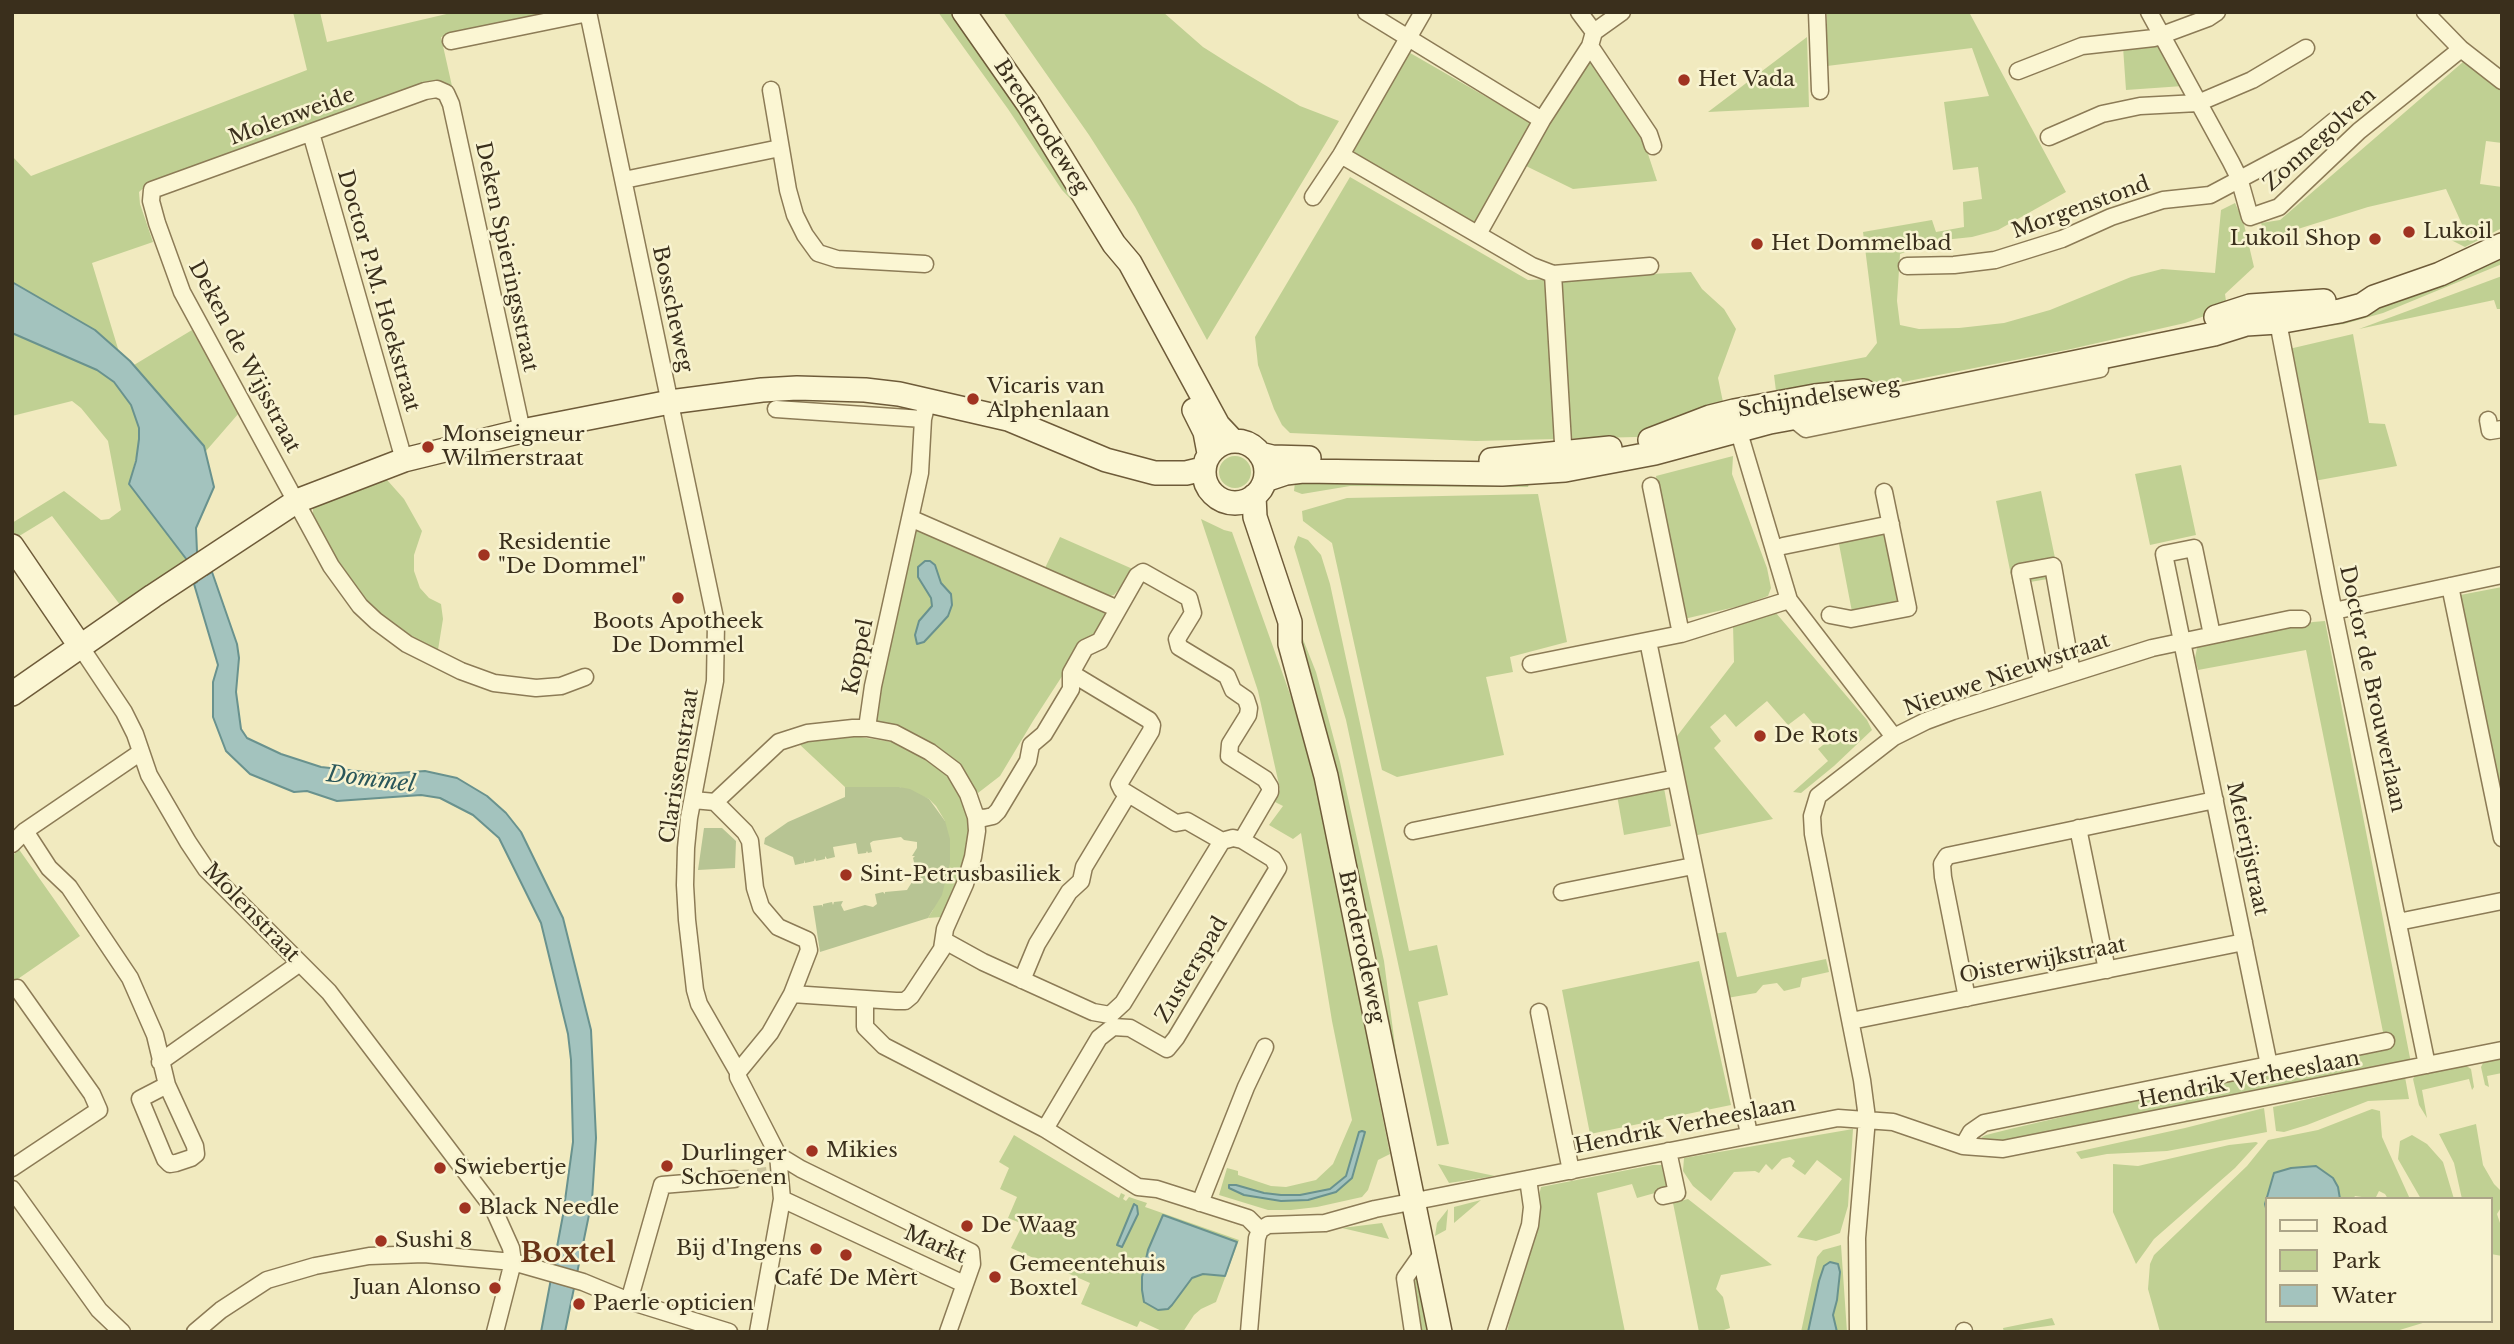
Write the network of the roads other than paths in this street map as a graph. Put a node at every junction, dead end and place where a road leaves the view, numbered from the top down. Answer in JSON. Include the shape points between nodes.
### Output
{"nodes":[{"id":1,"x":588,"y":12,"type":"edge"},
{"id":2,"x":964,"y":12,"type":"edge"},
{"id":3,"x":1366,"y":12,"type":"edge"},
{"id":4,"x":1423,"y":12,"type":"edge"},
{"id":5,"x":1578,"y":12,"type":"edge"},
{"id":6,"x":1622,"y":12,"type":"edge"},
{"id":7,"x":1817,"y":12,"type":"edge"},
{"id":8,"x":2150,"y":12,"type":"edge"},
{"id":9,"x":2217,"y":12,"type":"edge"},
{"id":10,"x":2426,"y":12,"type":"edge"},
{"id":11,"x":2162,"y":35,"type":"junction"},
{"id":12,"x":1408,"y":39,"type":"junction"},
{"id":13,"x":1592,"y":39,"type":"junction"},
{"id":14,"x":452,"y":41,"type":"dead end"},
{"id":15,"x":2306,"y":48,"type":"dead end"},
{"id":16,"x":2461,"y":49,"type":"junction"},
{"id":17,"x":2018,"y":71,"type":"dead end"},
{"id":18,"x":2502,"y":81,"type":"edge"},
{"id":19,"x":771,"y":90,"type":"dead end"},
{"id":20,"x":1820,"y":91,"type":"dead end"},
{"id":21,"x":446,"y":93,"type":"joint"},
{"id":22,"x":2199,"y":103,"type":"junction"},
{"id":23,"x":1542,"y":120,"type":"junction"},
{"id":24,"x":2334,"y":121,"type":"dead end"},
{"id":25,"x":311,"y":133,"type":"junction"},
{"id":26,"x":2049,"y":137,"type":"dead end"},
{"id":27,"x":1653,"y":146,"type":"dead end"},
{"id":28,"x":780,"y":148,"type":"junction"},
{"id":29,"x":1341,"y":155,"type":"junction"},
{"id":30,"x":2239,"y":177,"type":"junction"},
{"id":31,"x":624,"y":180,"type":"junction"},
{"id":32,"x":152,"y":190,"type":"joint"},
{"id":33,"x":1313,"y":197,"type":"dead end"},
{"id":34,"x":1478,"y":234,"type":"junction"},
{"id":35,"x":1114,"y":244,"type":"junction"},
{"id":36,"x":2502,"y":245,"type":"edge"},
{"id":37,"x":925,"y":264,"type":"dead end"},
{"id":38,"x":1650,"y":266,"type":"dead end"},
{"id":39,"x":1907,"y":267,"type":"dead end"},
{"id":40,"x":1553,"y":274,"type":"junction"},
{"id":41,"x":2374,"y":297,"type":"junction"},
{"id":42,"x":2300,"y":302,"type":"junction"},
{"id":43,"x":2278,"y":322,"type":"junction"},
{"id":44,"x":670,"y":402,"type":"junction"},
{"id":45,"x":926,"y":409,"type":"junction"},
{"id":46,"x":776,"y":410,"type":"dead end"},
{"id":47,"x":1738,"y":429,"type":"junction"},
{"id":48,"x":522,"y":431,"type":"junction"},
{"id":49,"x":1233,"y":441,"type":"junction"},
{"id":50,"x":1260,"y":454,"type":"junction"},
{"id":51,"x":404,"y":460,"type":"junction"},
{"id":52,"x":1564,"y":461,"type":"junction"},
{"id":53,"x":1207,"y":471,"type":"junction"},
{"id":54,"x":1651,"y":485,"type":"dead end"},
{"id":55,"x":1259,"y":488,"type":"junction"},
{"id":56,"x":1884,"y":492,"type":"dead end"},
{"id":57,"x":297,"y":500,"type":"junction"},
{"id":58,"x":1230,"y":503,"type":"junction"},
{"id":59,"x":910,"y":517,"type":"junction"},
{"id":60,"x":1891,"y":524,"type":"junction"},
{"id":61,"x":12,"y":546,"type":"edge"},
{"id":62,"x":1783,"y":546,"type":"dead end"},
{"id":63,"x":2502,"y":575,"type":"edge"},
{"id":64,"x":2450,"y":586,"type":"junction"},
{"id":65,"x":1789,"y":600,"type":"junction"},
{"id":66,"x":1118,"y":609,"type":"junction"},
{"id":67,"x":2334,"y":611,"type":"junction"},
{"id":68,"x":715,"y":614,"type":"joint"},
{"id":69,"x":1830,"y":615,"type":"dead end"},
{"id":70,"x":2302,"y":619,"type":"dead end"},
{"id":71,"x":1681,"y":634,"type":"junction"},
{"id":72,"x":2212,"y":635,"type":"junction"},
{"id":73,"x":1648,"y":641,"type":"junction"},
{"id":74,"x":2182,"y":641,"type":"junction"},
{"id":75,"x":1290,"y":644,"type":"junction"},
{"id":76,"x":80,"y":646,"type":"junction"},
{"id":77,"x":1531,"y":664,"type":"dead end"},
{"id":78,"x":1077,"y":671,"type":"junction"},
{"id":79,"x":2072,"y":673,"type":"junction"},
{"id":80,"x":585,"y":677,"type":"dead end"},
{"id":81,"x":2042,"y":683,"type":"junction"},
{"id":82,"x":12,"y":694,"type":"edge"},
{"id":83,"x":867,"y":728,"type":"junction"},
{"id":84,"x":1894,"y":737,"type":"junction"},
{"id":85,"x":141,"y":752,"type":"junction"},
{"id":86,"x":1676,"y":778,"type":"junction"},
{"id":87,"x":1129,"y":794,"type":"junction"},
{"id":88,"x":693,"y":800,"type":"junction"},
{"id":89,"x":2215,"y":800,"type":"junction"},
{"id":90,"x":715,"y":802,"type":"junction"},
{"id":91,"x":976,"y":817,"type":"junction"},
{"id":92,"x":2078,"y":828,"type":"junction"},
{"id":93,"x":25,"y":831,"type":"junction"},
{"id":94,"x":1413,"y":831,"type":"dead end"},
{"id":95,"x":2502,"y":838,"type":"edge"},
{"id":96,"x":1242,"y":840,"type":"junction"},
{"id":97,"x":1215,"y":842,"type":"junction"},
{"id":98,"x":12,"y":844,"type":"edge"},
{"id":99,"x":1693,"y":866,"type":"junction"},
{"id":100,"x":1562,"y":892,"type":"dead end"},
{"id":101,"x":2502,"y":901,"type":"edge"},
{"id":102,"x":2398,"y":922,"type":"junction"},
{"id":103,"x":945,"y":941,"type":"junction"},
{"id":104,"x":2244,"y":942,"type":"junction"},
{"id":105,"x":300,"y":963,"type":"junction"},
{"id":106,"x":2107,"y":970,"type":"junction"},
{"id":107,"x":1022,"y":980,"type":"junction"},
{"id":108,"x":12,"y":989,"type":"edge"},
{"id":109,"x":792,"y":994,"type":"junction"},
{"id":110,"x":1967,"y":998,"type":"junction"},
{"id":111,"x":865,"y":999,"type":"junction"},
{"id":112,"x":1539,"y":1012,"type":"dead end"},
{"id":113,"x":1851,"y":1021,"type":"junction"},
{"id":114,"x":2386,"y":1041,"type":"dead end"},
{"id":115,"x":1265,"y":1047,"type":"dead end"},
{"id":116,"x":2502,"y":1050,"type":"edge"},
{"id":117,"x":160,"y":1062,"type":"junction"},
{"id":118,"x":2269,"y":1065,"type":"junction"},
{"id":119,"x":2427,"y":1065,"type":"junction"},
{"id":120,"x":738,"y":1072,"type":"junction"},
{"id":121,"x":167,"y":1085,"type":"junction"},
{"id":122,"x":1867,"y":1118,"type":"junction"},
{"id":123,"x":1045,"y":1129,"type":"junction"},
{"id":124,"x":1749,"y":1134,"type":"junction"},
{"id":125,"x":1964,"y":1146,"type":"junction"},
{"id":126,"x":1668,"y":1152,"type":"junction"},
{"id":127,"x":778,"y":1155,"type":"junction"},
{"id":128,"x":12,"y":1168,"type":"edge"},
{"id":129,"x":1571,"y":1171,"type":"junction"},
{"id":130,"x":734,"y":1179,"type":"tunnel mouth"},
{"id":131,"x":1528,"y":1179,"type":"junction"},
{"id":132,"x":12,"y":1188,"type":"edge"},
{"id":133,"x":1663,"y":1196,"type":"dead end"},
{"id":134,"x":782,"y":1199,"type":"junction"},
{"id":135,"x":1413,"y":1202,"type":"junction"},
{"id":136,"x":1200,"y":1203,"type":"junction"},
{"id":137,"x":1260,"y":1230,"type":"junction"},
{"id":138,"x":1424,"y":1251,"type":"junction"},
{"id":139,"x":513,"y":1262,"type":"junction"},
{"id":140,"x":964,"y":1284,"type":"junction"},
{"id":141,"x":629,"y":1301,"type":"junction"},
{"id":142,"x":122,"y":1332,"type":"edge"},
{"id":143,"x":195,"y":1332,"type":"edge"},
{"id":144,"x":495,"y":1332,"type":"edge"},
{"id":145,"x":729,"y":1332,"type":"edge"},
{"id":146,"x":758,"y":1332,"type":"edge"},
{"id":147,"x":948,"y":1332,"type":"edge"},
{"id":148,"x":1249,"y":1332,"type":"edge"},
{"id":149,"x":1413,"y":1332,"type":"edge"},
{"id":150,"x":1440,"y":1332,"type":"edge"},
{"id":151,"x":1496,"y":1332,"type":"edge"},
{"id":152,"x":1858,"y":1332,"type":"edge"}],
"edges":[{"from":1,"to":14,"type":"street"},
{"from":1,"to":31,"type":"street","name":"Bosscheweg"},
{"from":2,"to":35,"type":"main road","name":"Brederodeweg","via":[[1029,105]]},
{"from":3,"to":12,"type":"street"},
{"from":4,"to":12,"type":"street"},
{"from":5,"to":13,"type":"street"},
{"from":6,"to":13,"type":"street"},
{"from":7,"to":20,"type":"street"},
{"from":8,"to":11,"type":"street","name":"Zonnegolven"},
{"from":9,"to":11,"type":"street"},
{"from":10,"to":16,"type":"street"},
{"from":11,"to":17,"type":"street","via":[[2082,46]]},
{"from":11,"to":22,"type":"street","name":"Zonnegolven"},
{"from":12,"to":23,"type":"street"},
{"from":12,"to":29,"type":"street"},
{"from":13,"to":23,"type":"street"},
{"from":13,"to":27,"type":"street"},
{"from":15,"to":22,"type":"street","via":[[2252,80]]},
{"from":16,"to":18,"type":"street"},
{"from":16,"to":30,"type":"street","name":"Zonnegolven","via":[[2359,131],[2272,211],[2250,217]]},
{"from":19,"to":28,"type":"street"},
{"from":21,"to":25,"type":"street","name":"Molenweide","via":[[425,91]]},
{"from":21,"to":48,"type":"street","name":"Deken Spieringsstraat"},
{"from":22,"to":26,"type":"street","via":[[2140,106],[2102,114]]},
{"from":22,"to":30,"type":"street","name":"Zonnegolven"},
{"from":23,"to":34,"type":"street"},
{"from":24,"to":30,"type":"street","name":"Morgenstond","via":[[2306,144]]},
{"from":25,"to":32,"type":"street","name":"Molenweide"},
{"from":25,"to":51,"type":"street","name":"Doctor P.M. Hoekstraat"},
{"from":28,"to":31,"type":"street"},
{"from":28,"to":37,"type":"street","via":[[795,215],[818,253],[837,259]]},
{"from":29,"to":33,"type":"street"},
{"from":29,"to":34,"type":"street"},
{"from":30,"to":39,"type":"street","name":"Morgenstond","via":[[2210,195],[2162,200],[2110,217],[2062,240],[1996,260]]},
{"from":31,"to":44,"type":"street","name":"Bosscheweg"},
{"from":32,"to":57,"type":"street","name":"Deken de Wijsstraat","via":[[157,223],[182,292]]},
{"from":34,"to":40,"type":"street"},
{"from":35,"to":49,"type":"main road","name":"Brederodeweg","via":[[1130,263],[1218,425]]},
{"from":35,"to":53,"type":"main road","name":"Brederodeweg","via":[[1205,432]]},
{"from":36,"to":41,"type":"main road","name":"Schijndelseweg","via":[[2440,274]]},
{"from":38,"to":40,"type":"street"},
{"from":40,"to":52,"type":"street"},
{"from":41,"to":42,"type":"main road","name":"Schijndelseweg"},
{"from":41,"to":43,"type":"main road","name":"Schijndelseweg","via":[[2351,308]]},
{"from":42,"to":43,"type":"main road","via":[[2279,312]]},
{"from":42,"to":52,"type":"main road","name":"Schijndelseweg","via":[[2250,306],[2167,332],[1879,389],[1766,404]]},
{"from":43,"to":47,"type":"main road","name":"Schijndelseweg","via":[[2246,324]]},
{"from":43,"to":67,"type":"street","name":"Doctor de Brouwerlaan"},
{"from":44,"to":45,"type":"main road","via":[[797,388],[865,390]]},
{"from":44,"to":48,"type":"main road"},
{"from":44,"to":68,"type":"street","name":"Bosscheweg"},
{"from":45,"to":46,"type":"street"},
{"from":45,"to":53,"type":"main road","via":[[1008,419],[1106,460],[1155,474]]},
{"from":45,"to":59,"type":"street","name":"Koppel"},
{"from":47,"to":52,"type":"main road","name":"Schijndelseweg","via":[[1655,453]]},
{"from":47,"to":65,"type":"street"},
{"from":48,"to":51,"type":"main road"},
{"from":49,"to":50,"type":"main road","via":[[1246,443]]},
{"from":49,"to":53,"type":"main road","via":[[1216,446]]},
{"from":50,"to":52,"type":"main road","name":"Schijndelseweg"},
{"from":50,"to":55,"type":"main road","via":[[1265,466]]},
{"from":51,"to":57,"type":"main road"},
{"from":52,"to":55,"type":"main road","name":"Schijndelseweg","via":[[1502,474],[1286,472]]},
{"from":53,"to":58,"type":"main road","via":[[1216,497]]},
{"from":54,"to":71,"type":"street"},
{"from":55,"to":58,"type":"main road","via":[[1243,502]]},
{"from":55,"to":75,"type":"main road","name":"Brederodeweg","via":[[1255,517],[1290,622]]},
{"from":56,"to":60,"type":"street"},
{"from":57,"to":76,"type":"main road"},
{"from":57,"to":80,"type":"street","name":"Deken de Wijsstraat","via":[[346,589],[376,621],[407,644],[494,683],[536,688],[561,686]]},
{"from":58,"to":75,"type":"main road","name":"Brederodeweg","via":[[1241,521],[1276,626]]},
{"from":59,"to":66,"type":"street"},
{"from":59,"to":83,"type":"street","name":"Koppel"},
{"from":60,"to":62,"type":"street"},
{"from":60,"to":69,"type":"street","via":[[1908,608],[1851,618]]},
{"from":61,"to":76,"type":"main road","name":"Molenstraat"},
{"from":63,"to":64,"type":"street"},
{"from":64,"to":67,"type":"street"},
{"from":64,"to":95,"type":"street"},
{"from":65,"to":71,"type":"street"},
{"from":65,"to":84,"type":"street"},
{"from":66,"to":78,"type":"street","via":[[1100,641],[1085,648]]},
{"from":66,"to":96,"type":"street","via":[[1143,572],[1189,598],[1193,613],[1177,639],[1179,647],[1227,676],[1233,691],[1246,699],[1248,715],[1230,744],[1229,756],[1265,779],[1270,792]]},
{"from":67,"to":102,"type":"street","name":"Doctor de Brouwerlaan"},
{"from":68,"to":88,"type":"street","name":"Clarissenstraat","via":[[715,681]]},
{"from":70,"to":72,"type":"street","name":"Nieuwe Nieuwstraat"},
{"from":71,"to":73,"type":"street"},
{"from":72,"to":74,"type":"street","name":"Nieuwe Nieuwstraat"},
{"from":72,"to":74,"type":"street","name":"Meierijstraat","via":[[2194,548],[2164,554]]},
{"from":73,"to":77,"type":"street"},
{"from":73,"to":86,"type":"street"},
{"from":74,"to":79,"type":"street","name":"Nieuwe Nieuwstraat"},
{"from":74,"to":89,"type":"street","name":"Meierijstraat"},
{"from":75,"to":135,"type":"main road","name":"Brederodeweg","via":[[1326,776]]},
{"from":76,"to":82,"type":"main road"},
{"from":76,"to":85,"type":"street","name":"Molenstraat","via":[[124,712]]},
{"from":78,"to":87,"type":"street","via":[[1152,725],[1119,784]]},
{"from":78,"to":91,"type":"street","via":[[1044,734],[1031,745],[1028,761],[998,811],[993,816]]},
{"from":79,"to":81,"type":"street","name":"Nieuwe Nieuwstraat"},
{"from":79,"to":81,"type":"street","via":[[2053,566],[2020,572]]},
{"from":81,"to":84,"type":"street","name":"Nieuwe Nieuwstraat","via":[[1953,711]]},
{"from":83,"to":90,"type":"street","name":"Koppel","via":[[807,733],[779,741]]},
{"from":83,"to":91,"type":"street","via":[[894,733],[930,751],[954,770]]},
{"from":84,"to":113,"type":"street","name":"Nieuwe Nieuwstraat","via":[[1827,787],[1818,796],[1812,816]]},
{"from":85,"to":93,"type":"street"},
{"from":85,"to":105,"type":"street","name":"Molenstraat","via":[[206,869]]},
{"from":86,"to":94,"type":"street"},
{"from":86,"to":99,"type":"street"},
{"from":87,"to":97,"type":"street","via":[[1177,823],[1187,821]]},
{"from":87,"to":107,"type":"street","via":[[1084,867],[1081,881],[1069,892],[1037,944]]},
{"from":88,"to":90,"type":"street"},
{"from":88,"to":120,"type":"street","name":"Clarissenstraat","via":[[685,886],[695,990]]},
{"from":89,"to":92,"type":"street"},
{"from":89,"to":104,"type":"street","name":"Meierijstraat"},
{"from":90,"to":109,"type":"street","via":[[750,841],[761,907],[778,927],[807,940],[808,957]]},
{"from":91,"to":103,"type":"street","via":[[973,857],[945,929]]},
{"from":92,"to":106,"type":"street"},
{"from":92,"to":110,"type":"street","via":[[1947,856],[1943,877]]},
{"from":93,"to":98,"type":"street"},
{"from":93,"to":117,"type":"street","via":[[124,967],[155,1035]]},
{"from":96,"to":97,"type":"street"},
{"from":96,"to":123,"type":"street","name":"Zusterspad","via":[[1273,859],[1278,868],[1176,1038],[1167,1049],[1129,1028],[1113,1027],[1099,1038]]},
{"from":97,"to":107,"type":"street","via":[[1118,1009],[1110,1015]]},
{"from":99,"to":100,"type":"street"},
{"from":99,"to":124,"type":"street"},
{"from":101,"to":102,"type":"street"},
{"from":102,"to":119,"type":"street","name":"Doctor de Brouwerlaan"},
{"from":103,"to":107,"type":"street"},
{"from":103,"to":111,"type":"street","via":[[911,996],[896,1001]]},
{"from":104,"to":106,"type":"street","name":"Oisterwijkstraat"},
{"from":104,"to":118,"type":"street","name":"Meierijstraat"},
{"from":105,"to":117,"type":"street"},
{"from":105,"to":139,"type":"street","name":"Molenstraat","via":[[342,1009],[494,1208]]},
{"from":106,"to":110,"type":"street","name":"Oisterwijkstraat"},
{"from":108,"to":128,"type":"street","via":[[17,988],[99,1110]]},
{"from":109,"to":111,"type":"street"},
{"from":109,"to":120,"type":"street","via":[[770,1033]]},
{"from":110,"to":113,"type":"street","name":"Oisterwijkstraat"},
{"from":111,"to":123,"type":"street","via":[[865,1027],[884,1046]]},
{"from":112,"to":129,"type":"street"},
{"from":113,"to":122,"type":"street","name":"Nieuwe Nieuwstraat"},
{"from":114,"to":118,"type":"street","name":"Hendrik Verheeslaan"},
{"from":115,"to":136,"type":"street"},
{"from":116,"to":119,"type":"street","name":"Hendrik Verheeslaan"},
{"from":117,"to":121,"type":"street"},
{"from":118,"to":125,"type":"street","name":"Hendrik Verheeslaan","via":[[1984,1123],[1971,1132]]},
{"from":119,"to":125,"type":"street","name":"Hendrik Verheeslaan","via":[[2053,1141],[2003,1149]]},
{"from":120,"to":127,"type":"street","name":"Clarissenstraat"},
{"from":121,"to":121,"type":"street","via":[[140,1099],[170,1164],[196,1154]]},
{"from":122,"to":124,"type":"street","name":"Hendrik Verheeslaan","via":[[1838,1118]]},
{"from":122,"to":125,"type":"street","name":"Hendrik Verheeslaan"},
{"from":122,"to":152,"type":"street","name":"Nieuwe Nieuwstraat","via":[[1857,1238]]},
{"from":123,"to":136,"type":"street","via":[[1138,1187]]},
{"from":124,"to":126,"type":"street","name":"Hendrik Verheeslaan"},
{"from":126,"to":129,"type":"street","name":"Hendrik Verheeslaan"},
{"from":126,"to":133,"type":"street","via":[[1677,1193]]},
{"from":127,"to":134,"type":"street","via":[[774,1175]]},
{"from":127,"to":140,"type":"street","name":"Markt","via":[[971,1252],[972,1264]]},
{"from":129,"to":131,"type":"street","name":"Hendrik Verheeslaan"},
{"from":130,"to":141,"type":"street","via":[[662,1185]]},
{"from":131,"to":135,"type":"street","name":"Hendrik Verheeslaan"},
{"from":131,"to":151,"type":"street","via":[[1530,1225]]},
{"from":132,"to":142,"type":"street","via":[[99,1310]]},
{"from":134,"to":140,"type":"street","name":"Markt"},
{"from":134,"to":146,"type":"street"},
{"from":135,"to":137,"type":"street","name":"Hendrik Verheeslaan","via":[[1325,1223]]},
{"from":135,"to":138,"type":"main road","name":"Brederodeweg"},
{"from":136,"to":137,"type":"street","via":[[1248,1218]]},
{"from":137,"to":148,"type":"street"},
{"from":138,"to":149,"type":"street","via":[[1405,1278]]},
{"from":138,"to":150,"type":"main road","name":"Brederodeweg"},
{"from":139,"to":141,"type":"street"},
{"from":139,"to":143,"type":"street","via":[[369,1256],[315,1266],[267,1280]]},
{"from":139,"to":144,"type":"street"},
{"from":140,"to":147,"type":"street"},
{"from":141,"to":145,"type":"street"}]}
